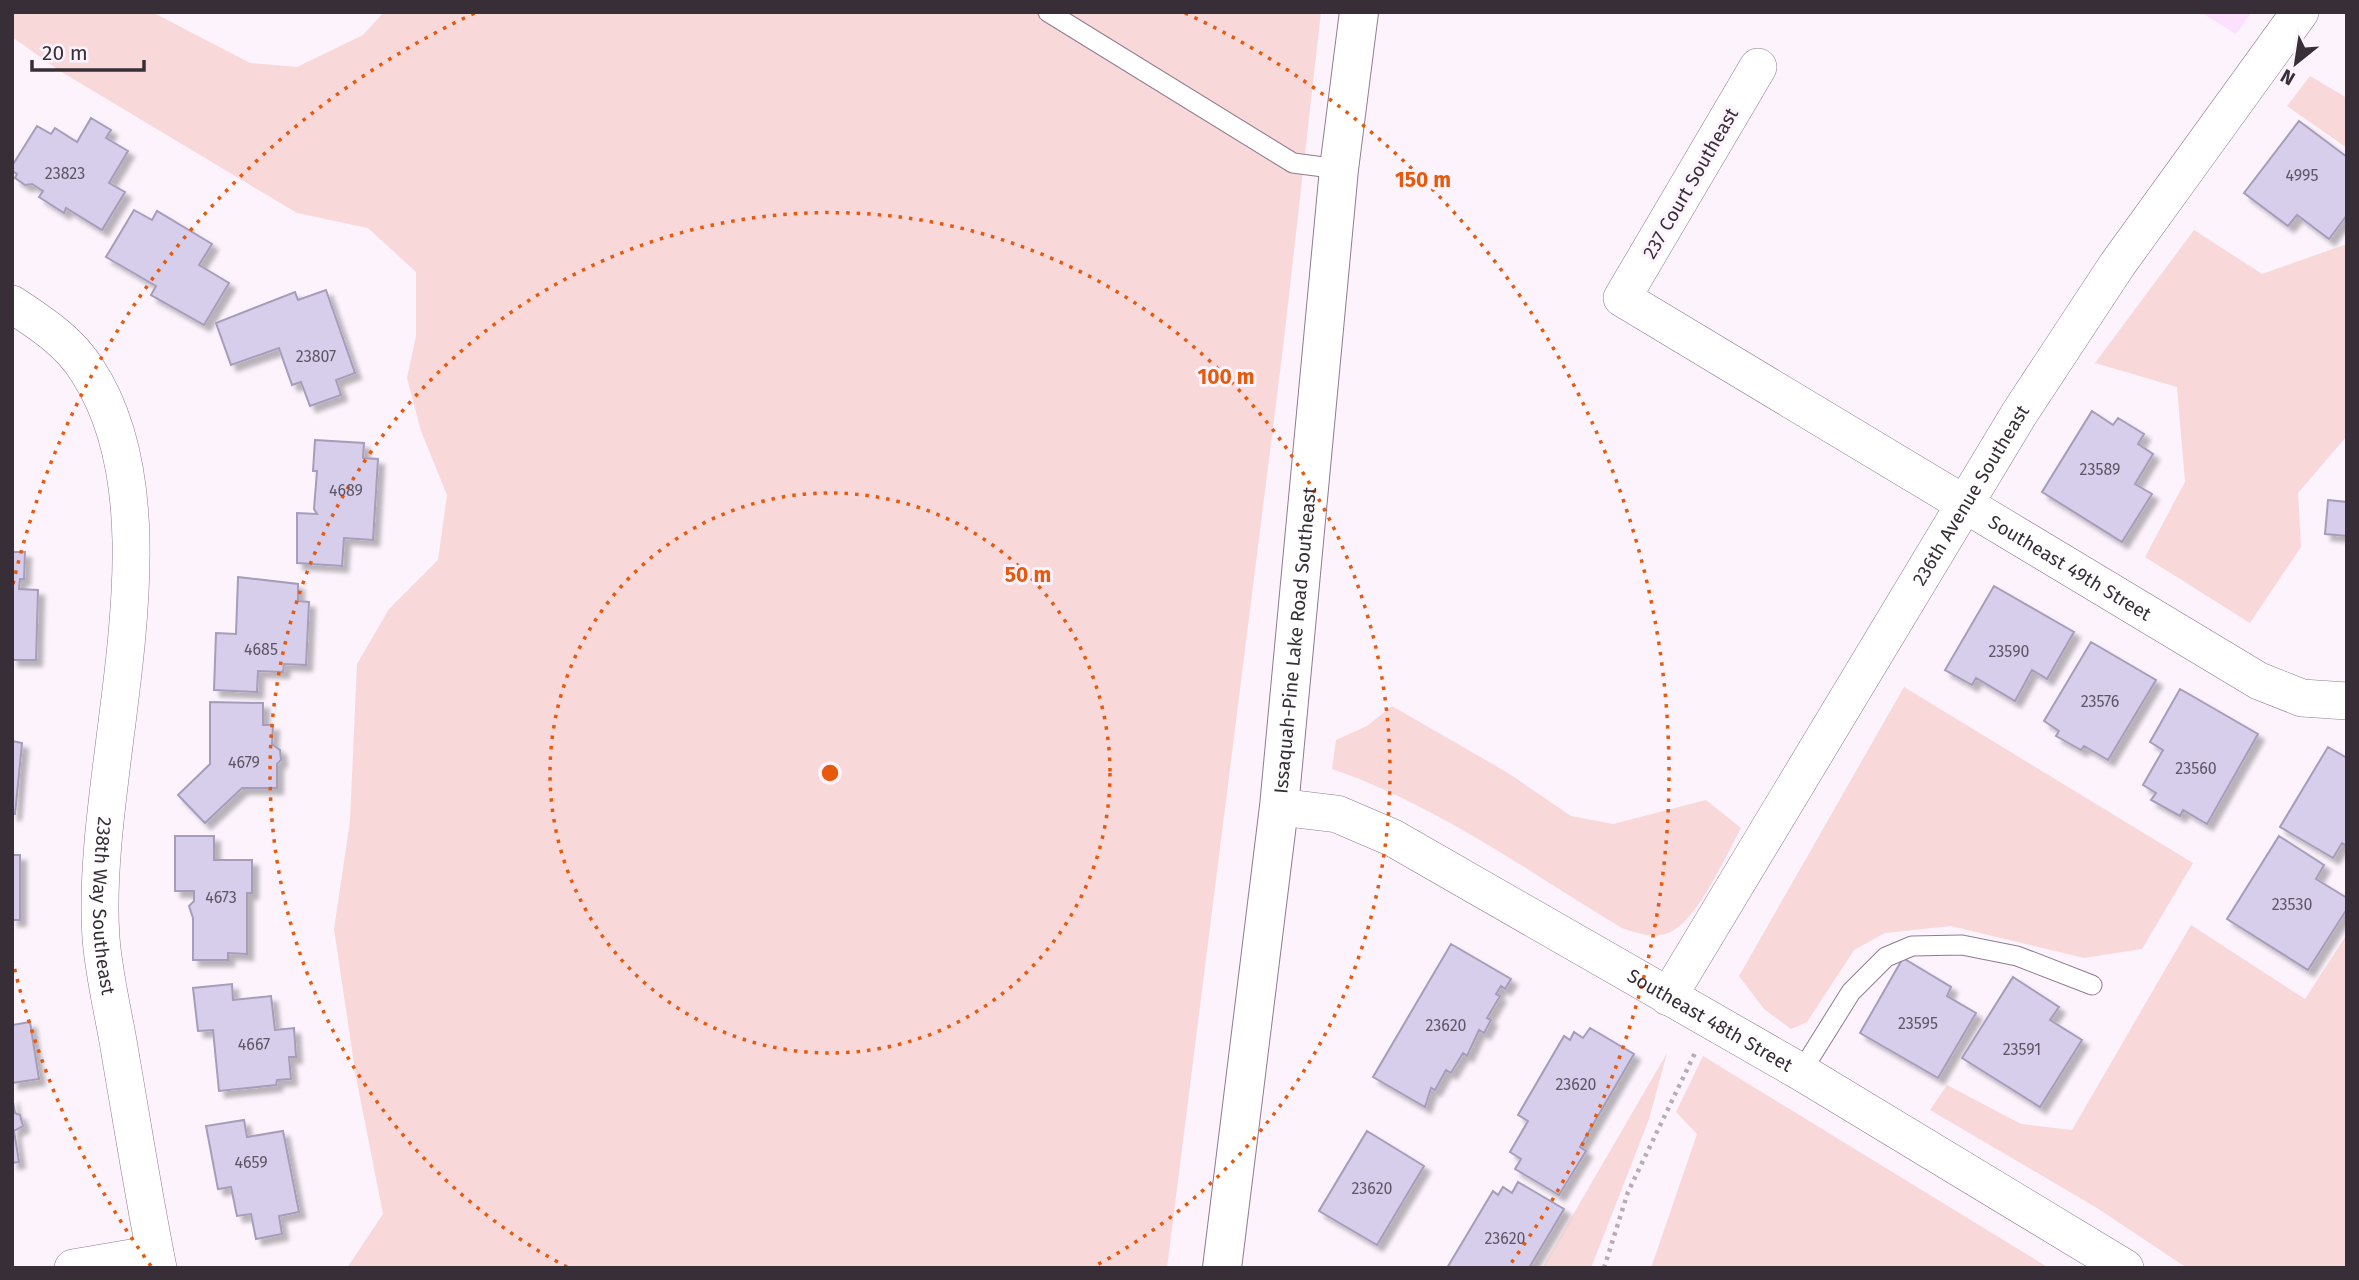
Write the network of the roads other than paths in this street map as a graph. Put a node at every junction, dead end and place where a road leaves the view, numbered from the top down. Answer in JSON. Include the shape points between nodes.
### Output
{"nodes":[{"id":1,"x":1048,"y":12,"type":"edge"},
{"id":2,"x":1359,"y":12,"type":"edge"},
{"id":3,"x":2300,"y":12,"type":"edge"},
{"id":4,"x":1758,"y":67,"type":"dead end"},
{"id":5,"x":1339,"y":169,"type":"junction"},
{"id":6,"x":1622,"y":298,"type":"joint"},
{"id":7,"x":12,"y":304,"type":"edge"},
{"id":8,"x":1965,"y":506,"type":"junction"},
{"id":9,"x":2347,"y":701,"type":"edge"},
{"id":10,"x":1279,"y":807,"type":"junction"},
{"id":11,"x":2092,"y":985,"type":"dead end"},
{"id":12,"x":1668,"y":997,"type":"junction"},
{"id":13,"x":1801,"y":1072,"type":"junction"},
{"id":14,"x":156,"y":1261,"type":"edge"},
{"id":15,"x":73,"y":1268,"type":"edge"},
{"id":16,"x":1222,"y":1268,"type":"edge"},
{"id":17,"x":2124,"y":1268,"type":"edge"}],
"edges":[{"from":1,"to":5,"type":"lane","via":[[1293,163]]},
{"from":2,"to":5,"type":"main road","name":"Issaquah-Pine Lake Road Southeast"},
{"from":3,"to":8,"type":"street","name":"236th Avenue Southeast","via":[[2117,265]]},
{"from":4,"to":6,"type":"street","name":"237 Court Southeast"},
{"from":5,"to":10,"type":"main road","name":"Issaquah-Pine Lake Road Southeast"},
{"from":6,"to":8,"type":"street","name":"Southeast 49th Street"},
{"from":7,"to":14,"type":"street","name":"238th Way Southeast","via":[[61,337],[87,369],[112,417],[124,477],[130,532],[128,622],[100,855],[101,940]]},
{"from":8,"to":9,"type":"street","name":"Southeast 49th Street","via":[[2259,681],[2302,698]]},
{"from":8,"to":12,"type":"street","name":"236th Avenue Southeast"},
{"from":10,"to":12,"type":"street","name":"Southeast 48th Street","via":[[1338,814],[1393,838]]},
{"from":10,"to":16,"type":"main road","name":"Issaquah-Pine Lake Road Southeast"},
{"from":11,"to":13,"type":"lane","via":[[2017,956],[1962,945],[1912,946],[1886,957],[1851,992]]},
{"from":12,"to":13,"type":"street","name":"Southeast 48th Street"},
{"from":13,"to":17,"type":"street","name":"Southeast 48th Street"},
{"from":14,"to":15,"type":"street"}]}
